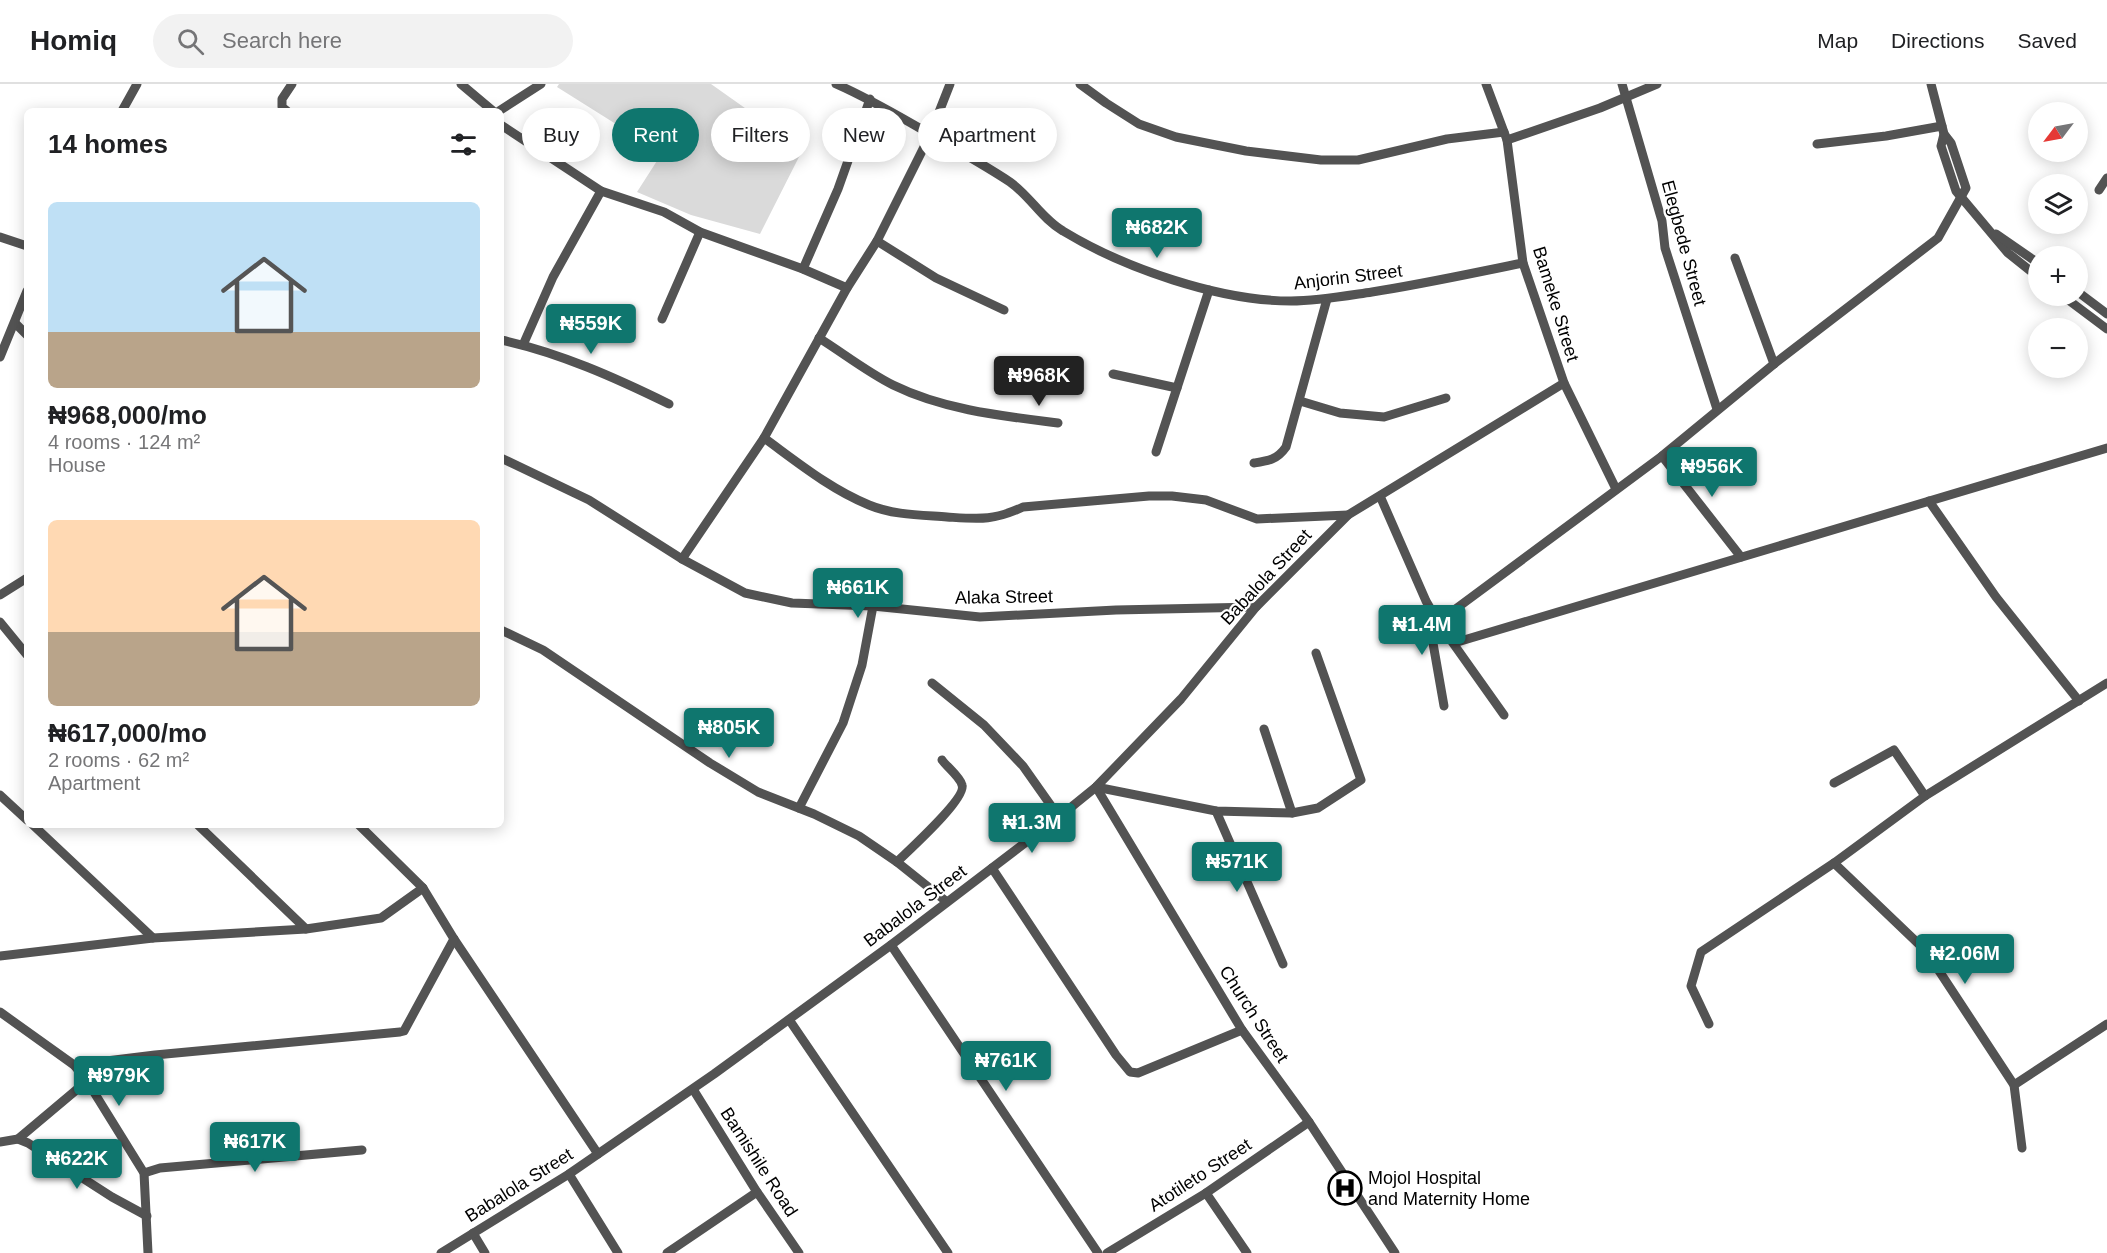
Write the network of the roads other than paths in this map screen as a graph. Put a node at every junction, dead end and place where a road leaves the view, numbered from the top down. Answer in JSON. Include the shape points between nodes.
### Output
{"nodes":[{"id":1,"x":138,"y":84,"type":"edge"},
{"id":2,"x":292,"y":84,"type":"edge"},
{"id":3,"x":461,"y":84,"type":"edge"},
{"id":4,"x":541,"y":84,"type":"edge"},
{"id":5,"x":836,"y":84,"type":"edge"},
{"id":6,"x":950,"y":84,"type":"edge"},
{"id":7,"x":1080,"y":84,"type":"edge"},
{"id":8,"x":1486,"y":84,"type":"edge"},
{"id":9,"x":1622,"y":84,"type":"edge"},
{"id":10,"x":1658,"y":84,"type":"edge"},
{"id":11,"x":1931,"y":84,"type":"edge"},
{"id":12,"x":1626,"y":98,"type":"junction"},
{"id":13,"x":870,"y":99,"type":"junction"},
{"id":14,"x":124,"y":108,"type":"edge"},
{"id":15,"x":283,"y":108,"type":"edge"},
{"id":16,"x":487,"y":108,"type":"edge"},
{"id":17,"x":504,"y":108,"type":"edge"},
{"id":18,"x":941,"y":108,"type":"edge"},
{"id":19,"x":504,"y":127,"type":"edge"},
{"id":20,"x":918,"y":128,"type":"edge"},
{"id":21,"x":1943,"y":130,"type":"junction"},
{"id":22,"x":1505,"y":136,"type":"junction"},
{"id":23,"x":1818,"y":144,"type":"dead end"},
{"id":24,"x":918,"y":159,"type":"edge"},
{"id":25,"x":978,"y":162,"type":"edge"},
{"id":26,"x":2107,"y":178,"type":"edge"},
{"id":27,"x":2099,"y":190,"type":"dead end"},
{"id":28,"x":601,"y":191,"type":"junction"},
{"id":29,"x":1962,"y":197,"type":"junction"},
{"id":30,"x":1989,"y":230,"type":"junction"},
{"id":31,"x":700,"y":232,"type":"junction"},
{"id":32,"x":0,"y":237,"type":"edge"},
{"id":33,"x":877,"y":241,"type":"junction"},
{"id":34,"x":24,"y":245,"type":"edge"},
{"id":35,"x":2028,"y":256,"type":"edge"},
{"id":36,"x":1735,"y":258,"type":"dead end"},
{"id":37,"x":1523,"y":263,"type":"junction"},
{"id":38,"x":803,"y":269,"type":"junction"},
{"id":39,"x":2028,"y":269,"type":"edge"},
{"id":40,"x":847,"y":288,"type":"junction"},
{"id":41,"x":1209,"y":290,"type":"junction"},
{"id":42,"x":24,"y":299,"type":"edge"},
{"id":43,"x":1327,"y":299,"type":"junction"},
{"id":44,"x":2088,"y":300,"type":"edge"},
{"id":45,"x":2076,"y":306,"type":"edge"},
{"id":46,"x":1004,"y":309,"type":"dead end"},
{"id":47,"x":2107,"y":314,"type":"edge"},
{"id":48,"x":662,"y":320,"type":"dead end"},
{"id":49,"x":15,"y":323,"type":"junction"},
{"id":50,"x":2107,"y":329,"type":"edge"},
{"id":51,"x":24,"y":331,"type":"edge"},
{"id":52,"x":819,"y":338,"type":"junction"},
{"id":53,"x":504,"y":341,"type":"edge"},
{"id":54,"x":523,"y":345,"type":"junction"},
{"id":55,"x":0,"y":357,"type":"edge"},
{"id":56,"x":1774,"y":364,"type":"junction"},
{"id":57,"x":1113,"y":374,"type":"dead end"},
{"id":58,"x":1564,"y":382,"type":"junction"},
{"id":59,"x":1177,"y":388,"type":"junction"},
{"id":60,"x":1446,"y":398,"type":"dead end"},
{"id":61,"x":1300,"y":401,"type":"junction"},
{"id":62,"x":669,"y":404,"type":"dead end"},
{"id":63,"x":1718,"y":409,"type":"junction"},
{"id":64,"x":1058,"y":423,"type":"dead end"},
{"id":65,"x":764,"y":438,"type":"junction"},
{"id":66,"x":2107,"y":448,"type":"edge"},
{"id":67,"x":1156,"y":452,"type":"dead end"},
{"id":68,"x":1662,"y":456,"type":"junction"},
{"id":69,"x":504,"y":459,"type":"edge"},
{"id":70,"x":1254,"y":463,"type":"dead end"},
{"id":71,"x":1616,"y":489,"type":"junction"},
{"id":72,"x":1380,"y":496,"type":"junction"},
{"id":73,"x":1929,"y":501,"type":"junction"},
{"id":74,"x":1348,"y":515,"type":"junction"},
{"id":75,"x":1741,"y":557,"type":"junction"},
{"id":76,"x":682,"y":559,"type":"junction"},
{"id":77,"x":24,"y":580,"type":"edge"},
{"id":78,"x":0,"y":595,"type":"edge"},
{"id":79,"x":1426,"y":601,"type":"junction"},
{"id":80,"x":873,"y":606,"type":"junction"},
{"id":81,"x":1256,"y":607,"type":"junction"},
{"id":82,"x":0,"y":622,"type":"edge"},
{"id":83,"x":1437,"y":622,"type":"junction"},
{"id":84,"x":504,"y":631,"type":"edge"},
{"id":85,"x":1454,"y":643,"type":"junction"},
{"id":86,"x":24,"y":651,"type":"edge"},
{"id":87,"x":1316,"y":653,"type":"dead end"},
{"id":88,"x":932,"y":683,"type":"dead end"},
{"id":89,"x":2107,"y":683,"type":"edge"},
{"id":90,"x":2079,"y":701,"type":"junction"},
{"id":91,"x":1444,"y":706,"type":"dead end"},
{"id":92,"x":1504,"y":715,"type":"dead end"},
{"id":93,"x":1263,"y":729,"type":"dead end"},
{"id":94,"x":942,"y":760,"type":"dead end"},
{"id":95,"x":1834,"y":783,"type":"dead end"},
{"id":96,"x":1096,"y":787,"type":"junction"},
{"id":97,"x":0,"y":795,"type":"edge"},
{"id":98,"x":1925,"y":796,"type":"junction"},
{"id":99,"x":800,"y":808,"type":"junction"},
{"id":100,"x":1215,"y":811,"type":"junction"},
{"id":101,"x":1292,"y":813,"type":"junction"},
{"id":102,"x":24,"y":816,"type":"edge"},
{"id":103,"x":1059,"y":817,"type":"junction"},
{"id":104,"x":36,"y":828,"type":"edge"},
{"id":105,"x":201,"y":828,"type":"edge"},
{"id":106,"x":362,"y":828,"type":"edge"},
{"id":107,"x":897,"y":862,"type":"junction"},
{"id":108,"x":1834,"y":863,"type":"junction"},
{"id":109,"x":992,"y":868,"type":"junction"},
{"id":110,"x":423,"y":888,"type":"junction"},
{"id":111,"x":946,"y":902,"type":"junction"},
{"id":112,"x":306,"y":929,"type":"junction"},
{"id":113,"x":153,"y":938,"type":"junction"},
{"id":114,"x":454,"y":939,"type":"junction"},
{"id":115,"x":891,"y":945,"type":"junction"},
{"id":116,"x":0,"y":956,"type":"edge"},
{"id":117,"x":1283,"y":964,"type":"dead end"},
{"id":118,"x":0,"y":1012,"type":"edge"},
{"id":119,"x":790,"y":1021,"type":"junction"},
{"id":120,"x":1709,"y":1024,"type":"dead end"},
{"id":121,"x":2107,"y":1024,"type":"edge"},
{"id":122,"x":1242,"y":1030,"type":"junction"},
{"id":123,"x":74,"y":1065,"type":"junction"},
{"id":124,"x":87,"y":1081,"type":"junction"},
{"id":125,"x":2014,"y":1085,"type":"junction"},
{"id":126,"x":693,"y":1089,"type":"junction"},
{"id":127,"x":1309,"y":1122,"type":"junction"},
{"id":128,"x":18,"y":1139,"type":"junction"},
{"id":129,"x":0,"y":1142,"type":"edge"},
{"id":130,"x":2022,"y":1148,"type":"dead end"},
{"id":131,"x":362,"y":1150,"type":"dead end"},
{"id":132,"x":597,"y":1154,"type":"junction"},
{"id":133,"x":144,"y":1173,"type":"junction"},
{"id":134,"x":569,"y":1174,"type":"junction"},
{"id":135,"x":757,"y":1192,"type":"junction"},
{"id":136,"x":1206,"y":1193,"type":"junction"},
{"id":137,"x":147,"y":1216,"type":"junction"},
{"id":138,"x":473,"y":1233,"type":"junction"},
{"id":139,"x":147,"y":1253,"type":"edge"},
{"id":140,"x":441,"y":1253,"type":"edge"},
{"id":141,"x":485,"y":1253,"type":"edge"},
{"id":142,"x":618,"y":1253,"type":"edge"},
{"id":143,"x":667,"y":1253,"type":"edge"},
{"id":144,"x":799,"y":1253,"type":"edge"},
{"id":145,"x":948,"y":1253,"type":"edge"},
{"id":146,"x":1098,"y":1253,"type":"edge"},
{"id":147,"x":1107,"y":1253,"type":"edge"},
{"id":148,"x":1247,"y":1253,"type":"edge"},
{"id":149,"x":1395,"y":1253,"type":"edge"}],
"edges":[{"from":1,"to":14,"type":"street"},
{"from":2,"to":15,"type":"street","via":[[282,99]]},
{"from":3,"to":16,"type":"street"},
{"from":4,"to":17,"type":"street"},
{"from":5,"to":13,"type":"street","name":"Anjorin Street"},
{"from":6,"to":18,"type":"street"},
{"from":7,"to":22,"type":"street","via":[[1139,124],[1176,137],[1246,151],[1358,160],[1447,139]]},
{"from":8,"to":22,"type":"street","name":"Bameke Street"},
{"from":9,"to":12,"type":"street","name":"Elegbede Street"},
{"from":10,"to":12,"type":"street"},
{"from":11,"to":21,"type":"street"},
{"from":12,"to":22,"type":"street"},
{"from":12,"to":63,"type":"street","name":"Elegbede Street","via":[[1662,221],[1665,248]]},
{"from":13,"to":20,"type":"street","name":"Anjorin Street"},
{"from":13,"to":38,"type":"street","via":[[838,189]]},
{"from":19,"to":28,"type":"street"},
{"from":21,"to":23,"type":"street"},
{"from":21,"to":29,"type":"street","via":[[1966,188]]},
{"from":22,"to":37,"type":"street","name":"Bameke Street"},
{"from":24,"to":33,"type":"street"},
{"from":25,"to":41,"type":"street","name":"Anjorin Street","via":[[1011,183],[1052,224],[1103,254]]},
{"from":26,"to":27,"type":"street"},
{"from":28,"to":31,"type":"street","via":[[664,212]]},
{"from":28,"to":54,"type":"street","via":[[553,277]]},
{"from":29,"to":30,"type":"street"},
{"from":29,"to":56,"type":"street","via":[[1942,235]]},
{"from":30,"to":35,"type":"street"},
{"from":30,"to":39,"type":"street"},
{"from":31,"to":38,"type":"street"},
{"from":31,"to":48,"type":"street"},
{"from":32,"to":34,"type":"street"},
{"from":33,"to":40,"type":"street"},
{"from":33,"to":46,"type":"street","via":[[936,278]]},
{"from":36,"to":56,"type":"street"},
{"from":37,"to":43,"type":"street","name":"Anjorin Street"},
{"from":37,"to":58,"type":"street","name":"Bameke Street"},
{"from":38,"to":40,"type":"street"},
{"from":40,"to":52,"type":"street"},
{"from":41,"to":43,"type":"street","name":"Anjorin Street","via":[[1289,301]]},
{"from":41,"to":59,"type":"street"},
{"from":42,"to":49,"type":"street"},
{"from":43,"to":61,"type":"street"},
{"from":44,"to":47,"type":"street"},
{"from":45,"to":50,"type":"street"},
{"from":49,"to":51,"type":"street"},
{"from":49,"to":55,"type":"street"},
{"from":52,"to":64,"type":"street","via":[[892,384],[933,402]]},
{"from":52,"to":65,"type":"street"},
{"from":53,"to":54,"type":"street"},
{"from":54,"to":62,"type":"street","via":[[624,382]]},
{"from":56,"to":63,"type":"street"},
{"from":57,"to":59,"type":"street"},
{"from":58,"to":71,"type":"street","name":"Bameke Street"},
{"from":58,"to":72,"type":"street","name":"Babalola Street"},
{"from":59,"to":67,"type":"street"},
{"from":60,"to":61,"type":"street","via":[[1384,417],[1340,413]]},
{"from":61,"to":70,"type":"street","via":[[1286,447],[1270,461]]},
{"from":63,"to":68,"type":"street"},
{"from":65,"to":74,"type":"street","via":[[825,482],[871,505],[907,514],[986,519],[1023,507],[1149,496],[1206,500],[1257,519]]},
{"from":65,"to":76,"type":"street"},
{"from":66,"to":73,"type":"street"},
{"from":68,"to":71,"type":"street"},
{"from":68,"to":75,"type":"street"},
{"from":69,"to":76,"type":"street","name":"Alaka Street","via":[[589,500]]},
{"from":71,"to":83,"type":"street"},
{"from":72,"to":74,"type":"street","name":"Babalola Street"},
{"from":72,"to":79,"type":"street"},
{"from":73,"to":75,"type":"street"},
{"from":73,"to":90,"type":"street","via":[[1996,597]]},
{"from":74,"to":81,"type":"street","name":"Babalola Street"},
{"from":75,"to":85,"type":"street"},
{"from":76,"to":80,"type":"street","name":"Alaka Street","via":[[745,593],[792,603]]},
{"from":77,"to":78,"type":"street"},
{"from":79,"to":83,"type":"street"},
{"from":79,"to":91,"type":"street"},
{"from":80,"to":81,"type":"street","name":"Alaka Street","via":[[980,617]]},
{"from":80,"to":99,"type":"street","via":[[862,664],[843,723]]},
{"from":81,"to":96,"type":"street","name":"Babalola Street","via":[[1181,699]]},
{"from":82,"to":86,"type":"street"},
{"from":83,"to":85,"type":"street"},
{"from":84,"to":99,"type":"street","via":[[543,650],[729,775],[758,792]]},
{"from":85,"to":92,"type":"street"},
{"from":87,"to":101,"type":"street","via":[[1361,780],[1317,808]]},
{"from":88,"to":103,"type":"street","via":[[984,725],[1023,766]]},
{"from":89,"to":90,"type":"street"},
{"from":90,"to":98,"type":"street"},
{"from":93,"to":101,"type":"street"},
{"from":94,"to":107,"type":"street","via":[[962,784],[963,791]]},
{"from":95,"to":98,"type":"street","via":[[1894,750]]},
{"from":96,"to":100,"type":"street"},
{"from":96,"to":103,"type":"street","name":"Babalola Street"},
{"from":96,"to":122,"type":"street","name":"Church Street"},
{"from":97,"to":102,"type":"street"},
{"from":98,"to":108,"type":"street"},
{"from":99,"to":107,"type":"street","via":[[859,836]]},
{"from":100,"to":101,"type":"street"},
{"from":100,"to":117,"type":"street"},
{"from":103,"to":109,"type":"street","name":"Babalola Street"},
{"from":104,"to":113,"type":"street"},
{"from":105,"to":112,"type":"street"},
{"from":106,"to":110,"type":"street"},
{"from":107,"to":111,"type":"street"},
{"from":108,"to":120,"type":"street","via":[[1701,952],[1691,986]]},
{"from":108,"to":125,"type":"street","via":[[1926,951]]},
{"from":109,"to":111,"type":"street","name":"Babalola Street"},
{"from":109,"to":122,"type":"street","via":[[1130,1072],[1138,1074]]},
{"from":110,"to":112,"type":"street","via":[[381,918]]},
{"from":110,"to":114,"type":"street"},
{"from":111,"to":115,"type":"street","name":"Babalola Street"},
{"from":112,"to":113,"type":"street"},
{"from":113,"to":116,"type":"street"},
{"from":114,"to":123,"type":"street","via":[[404,1031]]},
{"from":114,"to":132,"type":"street"},
{"from":115,"to":119,"type":"street","name":"Babalola Street"},
{"from":115,"to":146,"type":"street"},
{"from":118,"to":123,"type":"street"},
{"from":119,"to":126,"type":"street","name":"Babalola Street"},
{"from":119,"to":145,"type":"street"},
{"from":121,"to":125,"type":"street"},
{"from":122,"to":127,"type":"street","name":"Church Street"},
{"from":123,"to":124,"type":"street"},
{"from":124,"to":128,"type":"street"},
{"from":124,"to":133,"type":"street"},
{"from":125,"to":130,"type":"street"},
{"from":126,"to":132,"type":"street","name":"Babalola Street"},
{"from":126,"to":135,"type":"street","name":"Bamishile Road"},
{"from":127,"to":136,"type":"street","name":"Atotileto Street"},
{"from":127,"to":149,"type":"street","name":"Church Street"},
{"from":128,"to":129,"type":"street"},
{"from":128,"to":137,"type":"street"},
{"from":131,"to":133,"type":"street","via":[[160,1168]]},
{"from":132,"to":134,"type":"street","name":"Babalola Street"},
{"from":133,"to":137,"type":"street"},
{"from":134,"to":138,"type":"street","name":"Babalola Street"},
{"from":134,"to":142,"type":"street"},
{"from":135,"to":143,"type":"street"},
{"from":135,"to":144,"type":"street","name":"Bamishile Road"},
{"from":136,"to":147,"type":"street","name":"Atotileto Street"},
{"from":136,"to":148,"type":"street"},
{"from":137,"to":139,"type":"street"},
{"from":138,"to":140,"type":"street","name":"Babalola Street"},
{"from":138,"to":141,"type":"street"}]}
